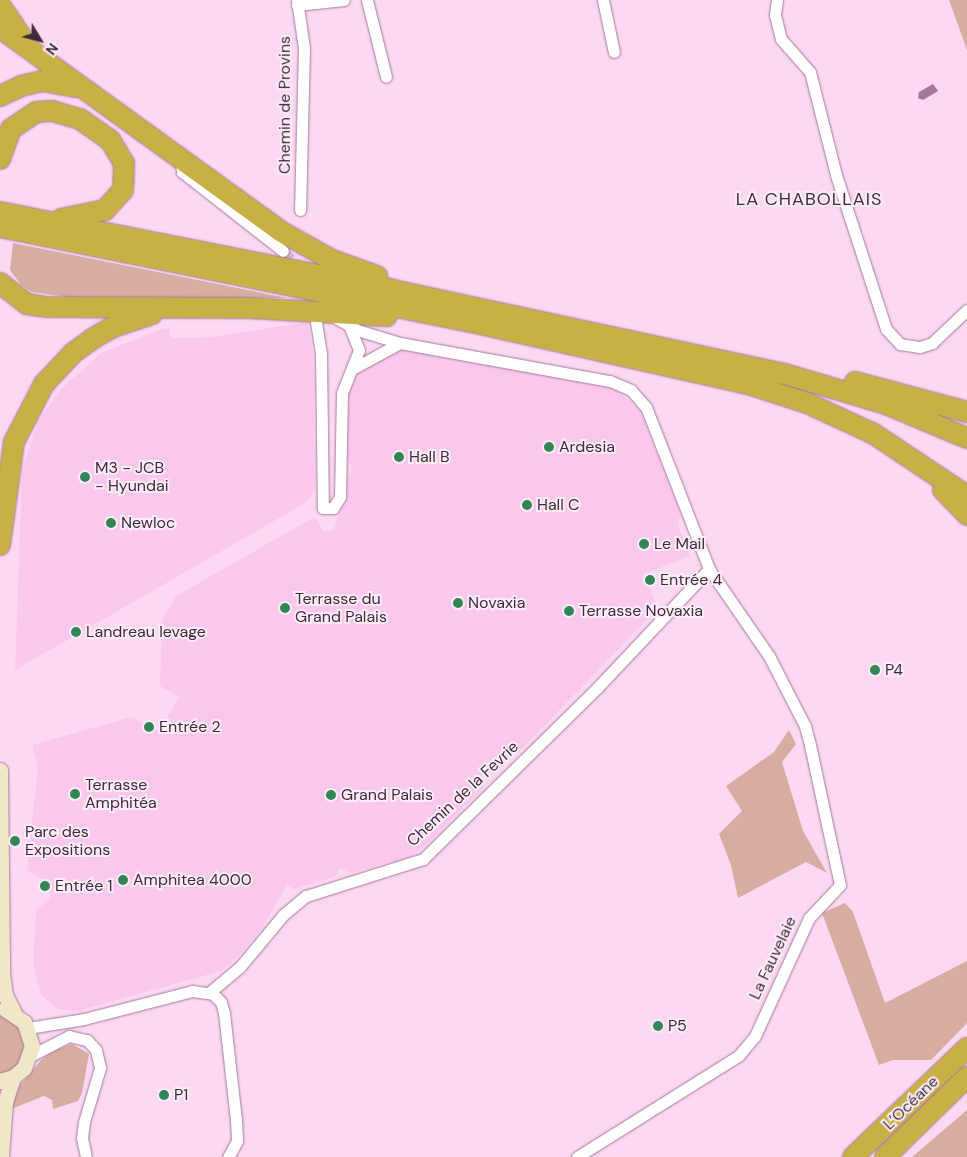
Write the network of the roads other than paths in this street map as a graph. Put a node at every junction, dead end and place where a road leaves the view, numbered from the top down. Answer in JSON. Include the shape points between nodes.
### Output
{"nodes":[{"id":1,"x":344,"y":0,"type":"edge"},
{"id":2,"x":367,"y":0,"type":"edge"},
{"id":3,"x":603,"y":0,"type":"edge"},
{"id":4,"x":777,"y":0,"type":"edge"},
{"id":5,"x":297,"y":2,"type":"edge"},
{"id":6,"x":0,"y":5,"type":"edge"},
{"id":7,"x":0,"y":28,"type":"edge"},
{"id":8,"x":614,"y":52,"type":"dead end"},
{"id":9,"x":42,"y":56,"type":"junction"},
{"id":10,"x":386,"y":77,"type":"dead end"},
{"id":11,"x":90,"y":92,"type":"junction"},
{"id":12,"x":0,"y":96,"type":"edge"},
{"id":13,"x":0,"y":159,"type":"edge"},
{"id":14,"x":182,"y":160,"type":"junction"},
{"id":15,"x":300,"y":210,"type":"dead end"},
{"id":16,"x":0,"y":212,"type":"edge"},
{"id":17,"x":31,"y":223,"type":"junction"},
{"id":18,"x":0,"y":227,"type":"edge"},
{"id":19,"x":283,"y":251,"type":"tunnel mouth"},
{"id":20,"x":0,"y":283,"type":"edge"},
{"id":21,"x":174,"y":308,"type":"junction"},
{"id":22,"x":967,"y":310,"type":"edge"},
{"id":23,"x":496,"y":312,"type":"junction"},
{"id":24,"x":439,"y":316,"type":"junction"},
{"id":25,"x":321,"y":317,"type":"junction"},
{"id":26,"x":349,"y":325,"type":"junction"},
{"id":27,"x":400,"y":343,"type":"junction"},
{"id":28,"x":354,"y":368,"type":"junction"},
{"id":29,"x":784,"y":374,"type":"junction"},
{"id":30,"x":967,"y":412,"type":"edge"},
{"id":31,"x":967,"y":438,"type":"edge"},
{"id":32,"x":913,"y":458,"type":"junction"},
{"id":33,"x":967,"y":496,"type":"edge"},
{"id":34,"x":967,"y":515,"type":"edge"},
{"id":35,"x":0,"y":544,"type":"edge"},
{"id":36,"x":709,"y":570,"type":"junction"},
{"id":37,"x":0,"y":770,"type":"edge"},
{"id":38,"x":210,"y":992,"type":"junction"},
{"id":39,"x":7,"y":1011,"type":"edge"},
{"id":40,"x":28,"y":1028,"type":"junction"},
{"id":41,"x":967,"y":1048,"type":"edge"},
{"id":42,"x":30,"y":1056,"type":"junction"},
{"id":43,"x":967,"y":1078,"type":"edge"},
{"id":44,"x":6,"y":1079,"type":"edge"},
{"id":45,"x":967,"y":1083,"type":"edge"},
{"id":46,"x":945,"y":1099,"type":"junction"},
{"id":47,"x":237,"y":1141,"type":"junction"},
{"id":48,"x":2,"y":1157,"type":"edge"},
{"id":49,"x":86,"y":1157,"type":"edge"},
{"id":50,"x":228,"y":1157,"type":"edge"},
{"id":51,"x":239,"y":1157,"type":"edge"},
{"id":52,"x":577,"y":1157,"type":"edge"},
{"id":53,"x":853,"y":1157,"type":"edge"},
{"id":54,"x":885,"y":1157,"type":"edge"}],
"edges":[{"from":1,"to":5,"type":"street"},
{"from":2,"to":10,"type":"street"},
{"from":3,"to":8,"type":"street"},
{"from":4,"to":22,"type":"street","via":[[775,15],[781,39],[810,72],[836,174],[886,329],[900,344],[920,347],[932,343]]},
{"from":5,"to":15,"type":"street","name":"Chemin de Provins","via":[[304,48]]},
{"from":6,"to":9,"type":"highway","via":[[13,28]]},
{"from":7,"to":9,"type":"highway"},
{"from":9,"to":11,"type":"highway"},
{"from":11,"to":12,"type":"highway","via":[[65,83],[42,81]]},
{"from":11,"to":14,"type":"highway"},
{"from":13,"to":17,"type":"highway","via":[[11,129],[36,112],[52,111],[80,118],[98,129],[120,152],[125,176],[123,190],[116,201],[94,214]]},
{"from":14,"to":19,"type":"street","via":[[182,172]]},
{"from":14,"to":23,"type":"highway","via":[[280,231],[332,260]]},
{"from":16,"to":17,"type":"highway"},
{"from":17,"to":18,"type":"highway"},
{"from":17,"to":23,"type":"highway"},
{"from":17,"to":24,"type":"highway"},
{"from":20,"to":21,"type":"highway","via":[[27,304],[46,307]]},
{"from":21,"to":25,"type":"highway"},
{"from":21,"to":35,"type":"highway","via":[[130,321],[99,335],[73,353],[44,384],[14,442]]},
{"from":23,"to":29,"type":"highway"},
{"from":24,"to":25,"type":"highway"},
{"from":24,"to":32,"type":"highway","via":[[672,365],[774,392],[843,418]]},
{"from":25,"to":26,"type":"street"},
{"from":25,"to":28,"type":"street","via":[[323,508],[333,508],[340,497],[342,393]]},
{"from":26,"to":27,"type":"street"},
{"from":26,"to":28,"type":"street","via":[[358,345]]},
{"from":27,"to":28,"type":"street"},
{"from":27,"to":36,"type":"street","via":[[610,381],[631,390],[646,407]]},
{"from":29,"to":30,"type":"highway","via":[[802,370],[903,393]]},
{"from":29,"to":31,"type":"highway","via":[[877,401]]},
{"from":32,"to":33,"type":"highway"},
{"from":32,"to":34,"type":"highway"},
{"from":36,"to":38,"type":"street","name":"Chemin de la Fevrie","via":[[597,688],[423,859],[306,896],[289,908],[239,968]]},
{"from":36,"to":52,"type":"street","name":"La Fauvelaie","via":[[769,656],[805,726],[840,885],[809,918],[755,1036],[745,1050]]},
{"from":37,"to":39,"type":"main road","via":[[2,973]]},
{"from":38,"to":40,"type":"street","via":[[192,991],[84,1019]]},
{"from":38,"to":47,"type":"street","via":[[220,1002],[224,1013]]},
{"from":39,"to":40,"type":"main road"},
{"from":40,"to":42,"type":"main road","via":[[32,1042]]},
{"from":41,"to":53,"type":"highway","name":"L’Océane"},
{"from":42,"to":44,"type":"main road"},
{"from":42,"to":49,"type":"street","via":[[69,1036],[87,1040],[96,1050],[100,1068],[82,1138]]},
{"from":43,"to":46,"type":"highway","name":"L’Océane"},
{"from":44,"to":48,"type":"main road"},
{"from":45,"to":46,"type":"highway"},
{"from":46,"to":54,"type":"highway","name":"L’Océane"},
{"from":47,"to":50,"type":"street"},
{"from":47,"to":51,"type":"street"}]}
